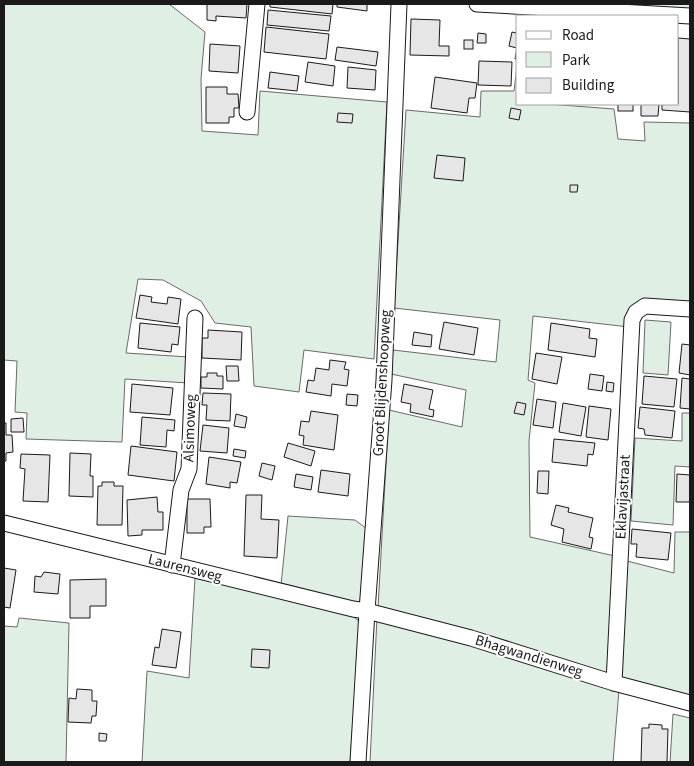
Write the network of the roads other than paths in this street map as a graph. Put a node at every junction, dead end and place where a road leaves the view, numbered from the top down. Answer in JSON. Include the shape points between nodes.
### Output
{"nodes":[{"id":1,"x":257,"y":4,"type":"edge"},
{"id":2,"x":399,"y":4,"type":"edge"},
{"id":3,"x":476,"y":4,"type":"edge"},
{"id":4,"x":672,"y":15,"type":"edge"},
{"id":5,"x":247,"y":112,"type":"dead end"},
{"id":6,"x":690,"y":309,"type":"edge"},
{"id":7,"x":194,"y":318,"type":"dead end"},
{"id":8,"x":4,"y":523,"type":"edge"},
{"id":9,"x":172,"y":565,"type":"junction"},
{"id":10,"x":367,"y":611,"type":"junction"},
{"id":11,"x":614,"y":683,"type":"junction"},
{"id":12,"x":690,"y":703,"type":"edge"},
{"id":13,"x":358,"y":762,"type":"edge"}],
"edges":[{"from":1,"to":5,"type":"street"},
{"from":2,"to":10,"type":"street","name":"Groot Blijdenshoopweg","via":[[384,380]]},
{"from":3,"to":4,"type":"street"},
{"from":6,"to":11,"type":"street","name":"Eklavijastraat","via":[[645,306],[636,312],[632,320]]},
{"from":7,"to":9,"type":"street","name":"Alsimoweg","via":[[189,469],[181,490]]},
{"from":8,"to":9,"type":"street","name":"Laurensweg"},
{"from":9,"to":10,"type":"street","name":"Laurensweg"},
{"from":10,"to":11,"type":"street","name":"Bhagwandienweg","via":[[471,638]]},
{"from":10,"to":13,"type":"street","name":"Groot Blijdenshoopweg"},
{"from":11,"to":12,"type":"street","name":"Bhagwandienweg"}]}
